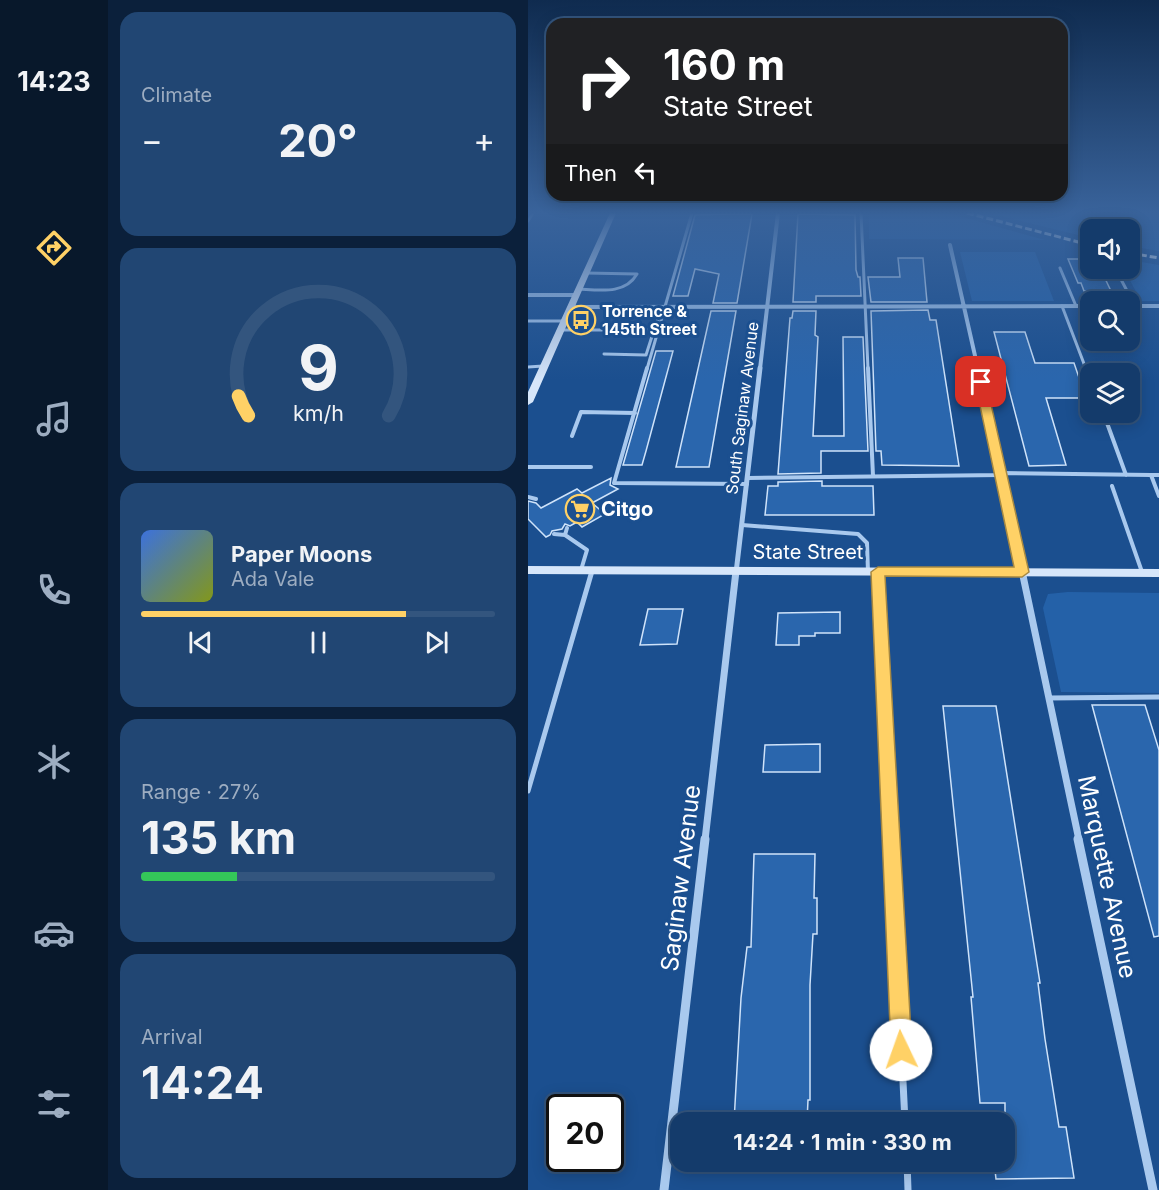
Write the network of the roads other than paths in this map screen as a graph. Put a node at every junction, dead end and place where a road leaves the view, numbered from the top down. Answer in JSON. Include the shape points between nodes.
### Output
{"nodes":[{"id":1,"x":1060,"y":268,"type":"dead end"},
{"id":2,"x":588,"y":269,"type":"edge"},
{"id":3,"x":675,"y":269,"type":"edge"},
{"id":4,"x":772,"y":269,"type":"edge"},
{"id":5,"x":864,"y":269,"type":"edge"},
{"id":6,"x":955,"y":269,"type":"edge"},
{"id":7,"x":586,"y":273,"type":"junction"},
{"id":8,"x":577,"y":292,"type":"junction"},
{"id":9,"x":528,"y":295,"type":"edge"},
{"id":10,"x":768,"y":306,"type":"junction"},
{"id":11,"x":866,"y":306,"type":"junction"},
{"id":12,"x":964,"y":306,"type":"junction"},
{"id":13,"x":1062,"y":306,"type":"junction"},
{"id":14,"x":1076,"y":306,"type":"junction"},
{"id":15,"x":1080,"y":306,"type":"edge"},
{"id":16,"x":1140,"y":306,"type":"edge"},
{"id":17,"x":1159,"y":306,"type":"edge"},
{"id":18,"x":570,"y":307,"type":"junction"},
{"id":19,"x":664,"y":307,"type":"junction"},
{"id":20,"x":528,"y":321,"type":"edge"},
{"id":21,"x":564,"y":321,"type":"junction"},
{"id":22,"x":560,"y":330,"type":"junction"},
{"id":23,"x":654,"y":330,"type":"junction"},
{"id":24,"x":604,"y":354,"type":"dead end"},
{"id":25,"x":1084,"y":363,"type":"edge"},
{"id":26,"x":544,"y":366,"type":"junction"},
{"id":27,"x":528,"y":367,"type":"edge"},
{"id":28,"x":528,"y":402,"type":"edge"},
{"id":29,"x":635,"y":413,"type":"junction"},
{"id":30,"x":1107,"y":423,"type":"edge"},
{"id":31,"x":572,"y":436,"type":"dead end"},
{"id":32,"x":528,"y":466,"type":"edge"},
{"id":33,"x":591,"y":467,"type":"dead end"},
{"id":34,"x":1001,"y":474,"type":"junction"},
{"id":35,"x":1126,"y":475,"type":"junction"},
{"id":36,"x":1151,"y":475,"type":"junction"},
{"id":37,"x":1159,"y":475,"type":"edge"},
{"id":38,"x":873,"y":476,"type":"junction"},
{"id":39,"x":748,"y":481,"type":"junction"},
{"id":40,"x":1112,"y":486,"type":"dead end"},
{"id":41,"x":528,"y":496,"type":"edge"},
{"id":42,"x":1159,"y":496,"type":"edge"},
{"id":43,"x":536,"y":499,"type":"dead end"},
{"id":44,"x":742,"y":525,"type":"junction"},
{"id":45,"x":567,"y":528,"type":"dead end"},
{"id":46,"x":554,"y":534,"type":"dead end"},
{"id":47,"x":565,"y":535,"type":"junction"},
{"id":48,"x":528,"y":570,"type":"edge"},
{"id":49,"x":586,"y":570,"type":"junction"},
{"id":50,"x":736,"y":571,"type":"junction"},
{"id":51,"x":873,"y":572,"type":"junction"},
{"id":52,"x":1022,"y":572,"type":"junction"},
{"id":53,"x":1142,"y":572,"type":"junction"},
{"id":54,"x":1159,"y":573,"type":"edge"},
{"id":55,"x":1159,"y":697,"type":"edge"},
{"id":56,"x":1049,"y":698,"type":"junction"},
{"id":57,"x":528,"y":791,"type":"edge"},
{"id":58,"x":904,"y":1112,"type":"edge"},
{"id":59,"x":907,"y":1172,"type":"edge"},
{"id":60,"x":664,"y":1190,"type":"edge"},
{"id":61,"x":908,"y":1190,"type":"edge"},
{"id":62,"x":1153,"y":1190,"type":"edge"}],
"edges":[{"from":1,"to":14,"type":"lane"},
{"from":2,"to":7,"type":"street"},
{"from":3,"to":19,"type":"lane"},
{"from":4,"to":10,"type":"street","name":"South Saginaw Avenue"},
{"from":5,"to":11,"type":"lane"},
{"from":6,"to":12,"type":"street","name":"Marquette Avenue"},
{"from":7,"to":8,"type":"street"},
{"from":7,"to":8,"type":"lane","via":[[637,274],[635,281],[622,288]]},
{"from":8,"to":9,"type":"street"},
{"from":8,"to":18,"type":"street"},
{"from":10,"to":11,"type":"street"},
{"from":10,"to":19,"type":"street"},
{"from":10,"to":39,"type":"street","name":"South Saginaw Avenue"},
{"from":11,"to":12,"type":"street"},
{"from":11,"to":38,"type":"lane"},
{"from":12,"to":13,"type":"street"},
{"from":12,"to":34,"type":"street","name":"Marquette Avenue"},
{"from":13,"to":14,"type":"street"},
{"from":13,"to":25,"type":"lane"},
{"from":14,"to":15,"type":"street"},
{"from":16,"to":17,"type":"street"},
{"from":18,"to":19,"type":"street"},
{"from":18,"to":21,"type":"street"},
{"from":19,"to":23,"type":"lane"},
{"from":19,"to":29,"type":"lane"},
{"from":20,"to":21,"type":"lane"},
{"from":21,"to":22,"type":"street"},
{"from":22,"to":23,"type":"lane"},
{"from":22,"to":26,"type":"street"},
{"from":23,"to":24,"type":"lane","via":[[646,355]]},
{"from":26,"to":27,"type":"lane"},
{"from":26,"to":28,"type":"street"},
{"from":29,"to":31,"type":"lane","via":[[581,412]]},
{"from":29,"to":39,"type":"lane","via":[[614,483]]},
{"from":30,"to":35,"type":"lane"},
{"from":32,"to":33,"type":"lane"},
{"from":34,"to":35,"type":"lane"},
{"from":34,"to":38,"type":"lane"},
{"from":34,"to":52,"type":"street","name":"Marquette Avenue"},
{"from":35,"to":36,"type":"lane"},
{"from":36,"to":37,"type":"lane"},
{"from":36,"to":42,"type":"lane"},
{"from":38,"to":39,"type":"lane"},
{"from":39,"to":44,"type":"street","name":"South Saginaw Avenue"},
{"from":40,"to":53,"type":"lane"},
{"from":41,"to":43,"type":"lane"},
{"from":44,"to":50,"type":"street","name":"South Saginaw Avenue"},
{"from":44,"to":51,"type":"lane","via":[[858,534],[867,543]]},
{"from":45,"to":47,"type":"lane"},
{"from":46,"to":47,"type":"lane"},
{"from":47,"to":49,"type":"lane","via":[[587,550]]},
{"from":48,"to":49,"type":"street","name":"State Street"},
{"from":49,"to":50,"type":"street","name":"State Street"},
{"from":49,"to":57,"type":"lane"},
{"from":50,"to":51,"type":"street","name":"State Street"},
{"from":50,"to":60,"type":"street","name":"Saginaw Avenue"},
{"from":51,"to":52,"type":"street","name":"State Street"},
{"from":51,"to":58,"type":"lane"},
{"from":52,"to":53,"type":"street","name":"State Street"},
{"from":52,"to":56,"type":"street","name":"Marquette Avenue"},
{"from":53,"to":54,"type":"street","name":"State Street"},
{"from":55,"to":56,"type":"lane"},
{"from":56,"to":62,"type":"street","name":"Marquette Avenue"},
{"from":59,"to":61,"type":"lane"}]}
